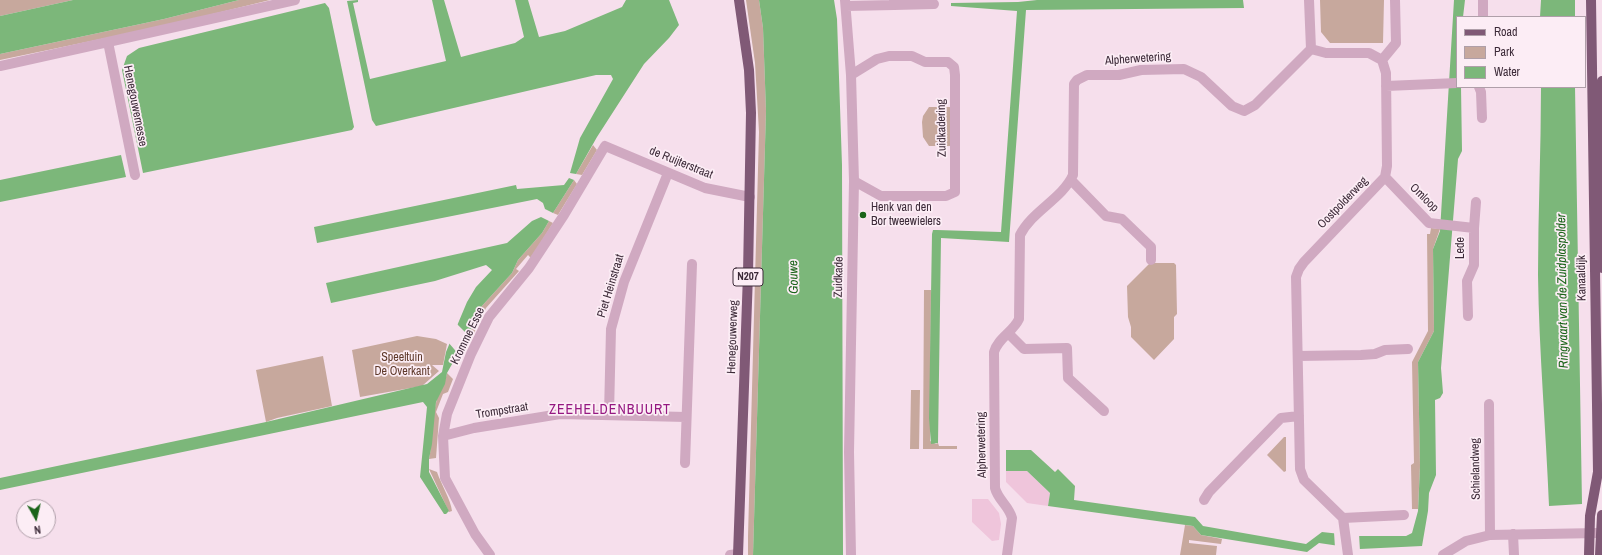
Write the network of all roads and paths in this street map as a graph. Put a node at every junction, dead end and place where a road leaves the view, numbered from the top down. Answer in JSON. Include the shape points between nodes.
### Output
{"nodes":[{"id":1,"x":295,"y":0,"type":"edge"},
{"id":2,"x":739,"y":0,"type":"edge"},
{"id":3,"x":1309,"y":0,"type":"edge"},
{"id":4,"x":1395,"y":0,"type":"edge"},
{"id":5,"x":1483,"y":0,"type":"edge"},
{"id":6,"x":1591,"y":0,"type":"edge"},
{"id":7,"x":894,"y":2,"type":"edge"},
{"id":8,"x":846,"y":3,"type":"edge"},
{"id":9,"x":934,"y":4,"type":"dead end"},
{"id":10,"x":1483,"y":16,"type":"edge"},
{"id":11,"x":108,"y":42,"type":"junction"},
{"id":12,"x":1312,"y":49,"type":"junction"},
{"id":13,"x":1382,"y":60,"type":"junction"},
{"id":14,"x":0,"y":66,"type":"edge"},
{"id":15,"x":851,"y":75,"type":"junction"},
{"id":16,"x":1602,"y":81,"type":"edge"},
{"id":17,"x":1456,"y":83,"type":"edge"},
{"id":18,"x":1386,"y":86,"type":"junction"},
{"id":19,"x":1480,"y":88,"type":"edge"},
{"id":20,"x":1482,"y":118,"type":"dead end"},
{"id":21,"x":605,"y":146,"type":"joint"},
{"id":22,"x":668,"y":173,"type":"junction"},
{"id":23,"x":135,"y":175,"type":"dead end"},
{"id":24,"x":1385,"y":178,"type":"junction"},
{"id":25,"x":1071,"y":180,"type":"junction"},
{"id":26,"x":854,"y":181,"type":"junction"},
{"id":27,"x":750,"y":197,"type":"junction"},
{"id":28,"x":1476,"y":202,"type":"dead end"},
{"id":29,"x":1474,"y":228,"type":"junction"},
{"id":30,"x":1151,"y":260,"type":"dead end"},
{"id":31,"x":692,"y":264,"type":"dead end"},
{"id":32,"x":1602,"y":268,"type":"edge"},
{"id":33,"x":1468,"y":316,"type":"dead end"},
{"id":34,"x":1008,"y":333,"type":"junction"},
{"id":35,"x":1408,"y":350,"type":"dead end"},
{"id":36,"x":1298,"y":356,"type":"junction"},
{"id":37,"x":1488,"y":404,"type":"dead end"},
{"id":38,"x":1104,"y":411,"type":"dead end"},
{"id":39,"x":609,"y":414,"type":"junction"},
{"id":40,"x":1299,"y":416,"type":"junction"},
{"id":41,"x":686,"y":417,"type":"junction"},
{"id":42,"x":443,"y":436,"type":"junction"},
{"id":43,"x":685,"y":463,"type":"dead end"},
{"id":44,"x":1599,"y":487,"type":"edge"},
{"id":45,"x":1204,"y":500,"type":"dead end"},
{"id":46,"x":1404,"y":515,"type":"dead end"},
{"id":47,"x":1602,"y":515,"type":"edge"},
{"id":48,"x":1343,"y":518,"type":"junction"},
{"id":49,"x":1589,"y":533,"type":"junction"},
{"id":50,"x":1600,"y":533,"type":"junction"},
{"id":51,"x":1513,"y":534,"type":"junction"},
{"id":52,"x":1490,"y":535,"type":"junction"},
{"id":53,"x":1348,"y":553,"type":"edge"},
{"id":54,"x":490,"y":555,"type":"edge"},
{"id":55,"x":730,"y":555,"type":"edge"},
{"id":56,"x":738,"y":555,"type":"edge"},
{"id":57,"x":851,"y":555,"type":"edge"},
{"id":58,"x":1007,"y":555,"type":"edge"},
{"id":59,"x":1443,"y":555,"type":"edge"},
{"id":60,"x":1514,"y":555,"type":"edge"},
{"id":61,"x":1589,"y":555,"type":"edge"},
{"id":62,"x":1600,"y":555,"type":"edge"}],
"edges":[{"from":1,"to":11,"type":"street"},
{"from":2,"to":27,"type":"main road","name":"Henegouwerweg","number":"N207","via":[[749,70]]},
{"from":3,"to":12,"type":"street"},
{"from":4,"to":13,"type":"street","via":[[1396,44]]},
{"from":5,"to":10,"type":"street"},
{"from":6,"to":44,"type":"main road","name":"Kanaaldijk"},
{"from":7,"to":8,"type":"street"},
{"from":7,"to":9,"type":"street"},
{"from":8,"to":15,"type":"street","name":"Zuidkade"},
{"from":11,"to":14,"type":"street"},
{"from":11,"to":23,"type":"street","name":"Henegouwernesse"},
{"from":12,"to":13,"type":"street","via":[[1326,53],[1369,53]]},
{"from":12,"to":25,"type":"street","name":"Alpherwetering","via":[[1255,105],[1244,111],[1232,106],[1195,73],[1184,69],[1087,75],[1077,80],[1073,90],[1074,170]]},
{"from":13,"to":18,"type":"street","name":"Oostpolderweg","via":[[1385,66]]},
{"from":15,"to":26,"type":"street","name":"Zuidkade"},
{"from":15,"to":26,"type":"street","name":"Zuidkadering","via":[[877,59],[888,56],[912,56],[925,62],[948,62],[954,68],[955,75],[955,192],[946,196],[881,196]]},
{"from":16,"to":32,"type":"main road","name":"Kanaaldijk"},
{"from":17,"to":18,"type":"street"},
{"from":18,"to":24,"type":"street","name":"Oostpolderweg"},
{"from":19,"to":20,"type":"street"},
{"from":21,"to":22,"type":"street","name":"de Ruijterstraat"},
{"from":21,"to":42,"type":"street","name":"Kromme Esse","via":[[526,272],[489,316],[447,414]]},
{"from":22,"to":27,"type":"street","name":"de Ruijterstraat","via":[[709,189]]},
{"from":22,"to":39,"type":"street","name":"Piet Heinstraat","via":[[624,282],[611,329]]},
{"from":24,"to":29,"type":"street","name":"Omloop","via":[[1429,223]]},
{"from":24,"to":36,"type":"street","name":"Oostpolderweg","via":[[1299,269],[1296,277]]},
{"from":25,"to":30,"type":"street","via":[[1106,216],[1122,219],[1151,247]]},
{"from":25,"to":34,"type":"street","name":"Alpherwetering","via":[[1020,235],[1019,319]]},
{"from":26,"to":57,"type":"street","name":"Zuidkade","via":[[849,452]]},
{"from":27,"to":56,"type":"main road","name":"Henegouwerweg","number":"N207"},
{"from":28,"to":29,"type":"street","name":"Lede"},
{"from":29,"to":33,"type":"street","name":"Lede","via":[[1474,265],[1467,281]]},
{"from":31,"to":41,"type":"street"},
{"from":34,"to":38,"type":"street","via":[[1024,349],[1067,348],[1068,378]]},
{"from":34,"to":58,"type":"street","name":"Alpherwetering","via":[[998,343],[994,356],[995,488],[1012,518]]},
{"from":35,"to":36,"type":"street","via":[[1385,350],[1368,355]]},
{"from":36,"to":40,"type":"street","name":"Oostpolderweg"},
{"from":37,"to":52,"type":"street","name":"Schielandweg"},
{"from":39,"to":41,"type":"street","name":"Trompstraat"},
{"from":39,"to":42,"type":"street","name":"Trompstraat","via":[[560,414],[474,428]]},
{"from":40,"to":45,"type":"street","via":[[1281,418]]},
{"from":40,"to":48,"type":"street","name":"Oostpolderweg","via":[[1300,473]]},
{"from":41,"to":43,"type":"street"},
{"from":42,"to":54,"type":"street","name":"Kromme Esse","via":[[445,478],[475,534]]},
{"from":44,"to":49,"type":"main road","name":"Kanaaldijk","via":[[1590,516]]},
{"from":46,"to":48,"type":"street"},
{"from":47,"to":50,"type":"main road"},
{"from":48,"to":53,"type":"street"},
{"from":49,"to":50,"type":"street"},
{"from":49,"to":51,"type":"street"},
{"from":49,"to":61,"type":"main road","name":"Kanaaldijk"},
{"from":50,"to":62,"type":"main road"},
{"from":51,"to":52,"type":"street"},
{"from":51,"to":60,"type":"street"},
{"from":52,"to":59,"type":"street","via":[[1466,541]]},
{"from":55,"to":56,"type":"street"}]}
